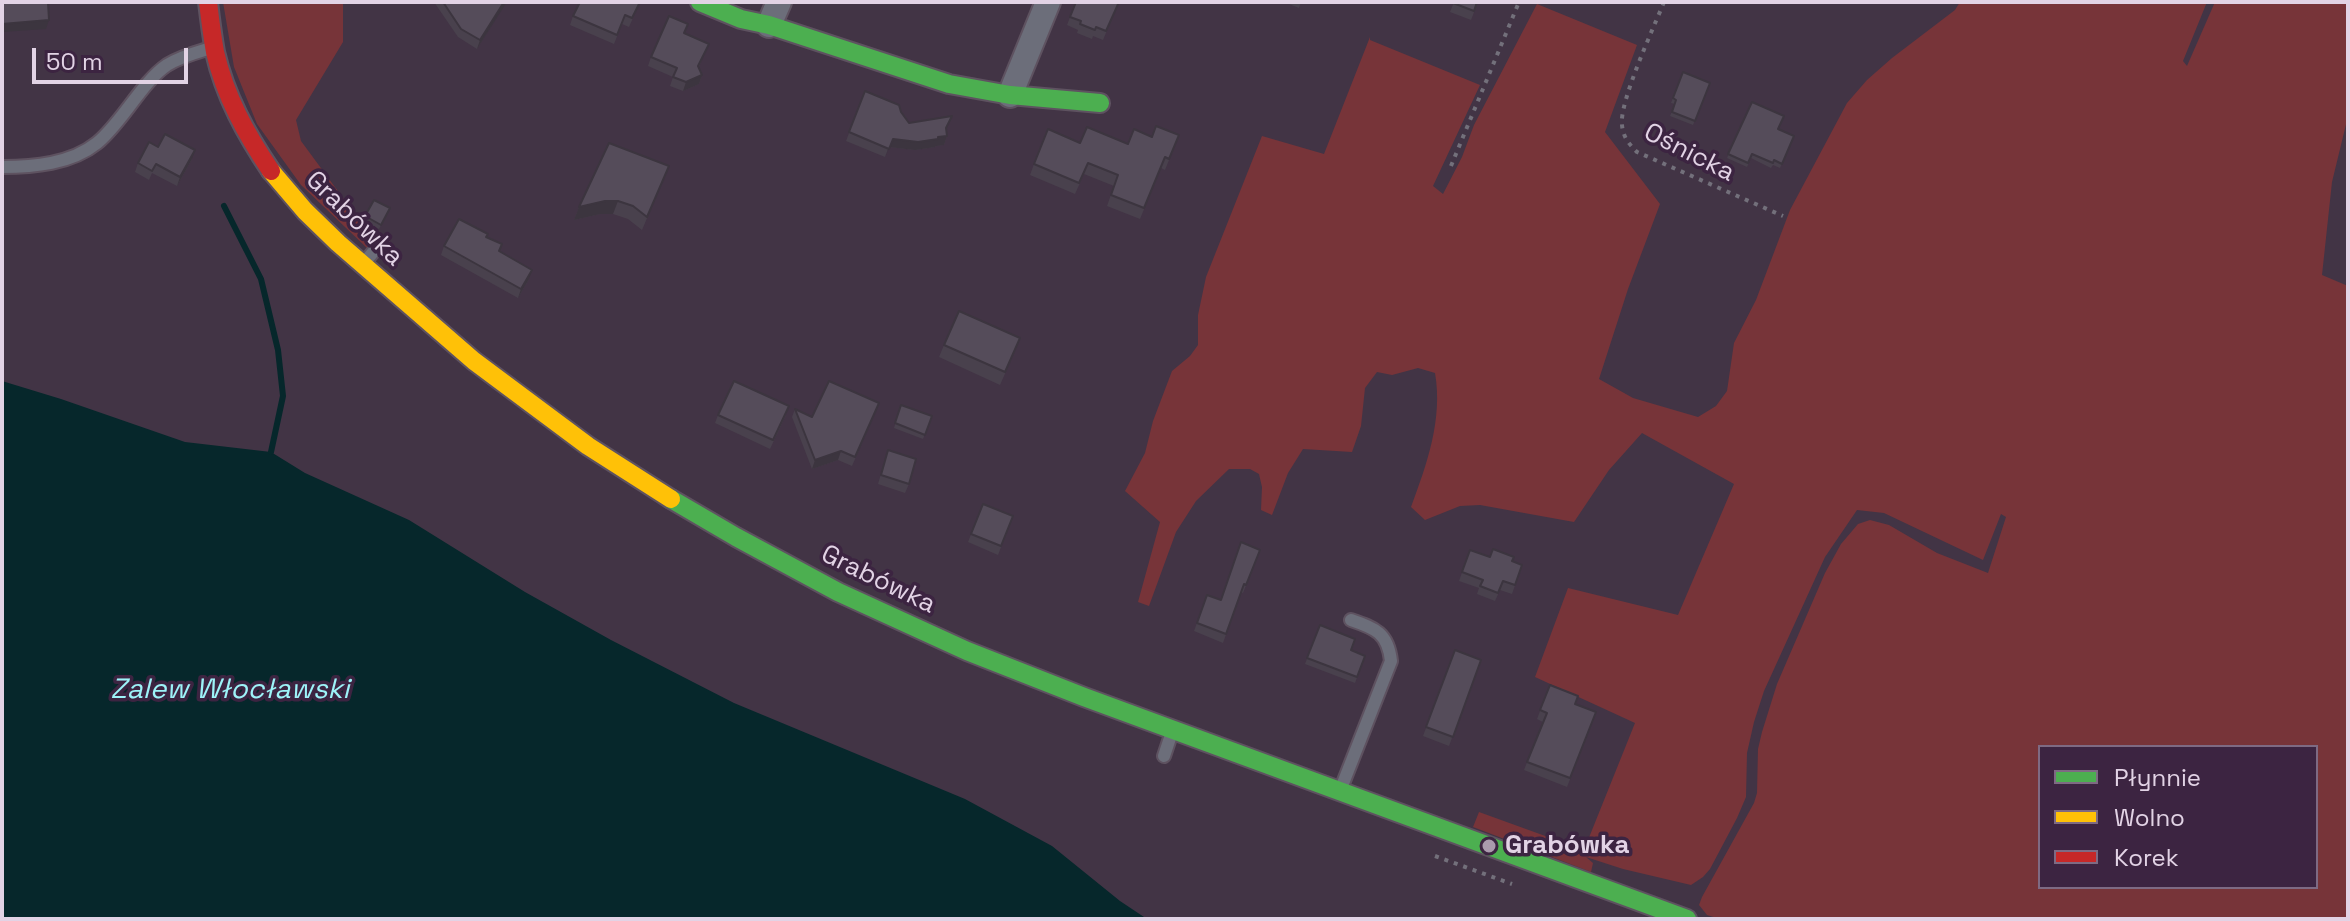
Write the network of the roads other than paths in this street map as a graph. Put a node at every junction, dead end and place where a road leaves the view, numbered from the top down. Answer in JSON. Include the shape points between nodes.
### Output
{"nodes":[{"id":1,"x":208,"y":2,"type":"edge"},
{"id":2,"x":700,"y":2,"type":"edge"},
{"id":3,"x":779,"y":2,"type":"edge"},
{"id":4,"x":1048,"y":2,"type":"edge"},
{"id":5,"x":769,"y":25,"type":"junction"},
{"id":6,"x":214,"y":47,"type":"junction"},
{"id":7,"x":1010,"y":95,"type":"junction"},
{"id":8,"x":1100,"y":103,"type":"dead end"},
{"id":9,"x":2,"y":167,"type":"edge"},
{"id":10,"x":382,"y":242,"type":"dead end"},
{"id":11,"x":362,"y":265,"type":"junction"},
{"id":12,"x":1351,"y":620,"type":"dead end"},
{"id":13,"x":1172,"y":729,"type":"junction"},
{"id":14,"x":1164,"y":756,"type":"dead end"},
{"id":15,"x":1340,"y":791,"type":"junction"},
{"id":16,"x":1687,"y":919,"type":"edge"}],
"edges":[{"from":1,"to":6,"type":"street","name":"Grabówka"},
{"from":2,"to":5,"type":"street"},
{"from":3,"to":5,"type":"street"},
{"from":4,"to":7,"type":"street"},
{"from":5,"to":7,"type":"street","via":[[949,84]]},
{"from":6,"to":9,"type":"lane","via":[[165,67],[97,144],[34,167]]},
{"from":6,"to":11,"type":"street","name":"Grabówka","via":[[238,120],[263,162]]},
{"from":7,"to":8,"type":"street"},
{"from":10,"to":11,"type":"lane"},
{"from":11,"to":13,"type":"street","name":"Grabówka","via":[[498,381],[706,521],[894,619]]},
{"from":12,"to":15,"type":"lane","via":[[1383,635],[1391,661]]},
{"from":13,"to":14,"type":"lane"},
{"from":13,"to":15,"type":"street","name":"Grabówka"},
{"from":15,"to":16,"type":"street","name":"Grabówka"}]}
